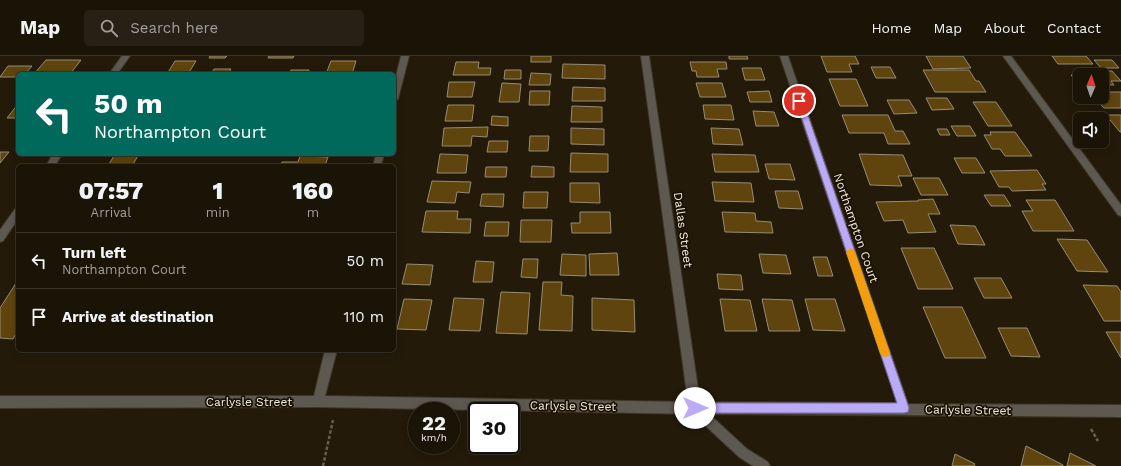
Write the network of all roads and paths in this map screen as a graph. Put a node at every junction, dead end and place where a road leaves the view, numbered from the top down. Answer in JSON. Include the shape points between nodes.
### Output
{"nodes":[{"id":1,"x":126,"y":56,"type":"edge"},
{"id":2,"x":405,"y":56,"type":"edge"},
{"id":3,"x":645,"y":56,"type":"edge"},
{"id":4,"x":784,"y":56,"type":"edge"},
{"id":5,"x":1007,"y":56,"type":"edge"},
{"id":6,"x":114,"y":72,"type":"edge"},
{"id":7,"x":396,"y":91,"type":"edge"},
{"id":8,"x":1121,"y":212,"type":"edge"},
{"id":9,"x":16,"y":215,"type":"edge"},
{"id":10,"x":0,"y":238,"type":"edge"},
{"id":11,"x":330,"y":352,"type":"edge"},
{"id":12,"x":318,"y":401,"type":"junction"},
{"id":13,"x":0,"y":402,"type":"edge"},
{"id":14,"x":695,"y":408,"type":"junction"},
{"id":15,"x":904,"y":408,"type":"junction"},
{"id":16,"x":1121,"y":410,"type":"edge"},
{"id":17,"x":333,"y":420,"type":"dead end"},
{"id":18,"x":1091,"y":429,"type":"dead end"},
{"id":19,"x":1098,"y":441,"type":"dead end"},
{"id":20,"x":323,"y":466,"type":"edge"},
{"id":21,"x":764,"y":466,"type":"edge"}],
"edges":[{"from":1,"to":6,"type":"street"},
{"from":2,"to":7,"type":"street"},
{"from":3,"to":14,"type":"street","name":"Dallas Street"},
{"from":4,"to":15,"type":"street","name":"Northampton Court"},
{"from":5,"to":8,"type":"street"},
{"from":9,"to":10,"type":"street"},
{"from":11,"to":12,"type":"street"},
{"from":12,"to":13,"type":"street","name":"Carlysle Street"},
{"from":12,"to":14,"type":"street","name":"Carlysle Street"},
{"from":14,"to":15,"type":"street","name":"Carlysle Street"},
{"from":14,"to":21,"type":"street","via":[[743,453]]},
{"from":15,"to":16,"type":"street","name":"Carlysle Street"},
{"from":17,"to":20,"type":"path"},
{"from":18,"to":19,"type":"path"}]}
